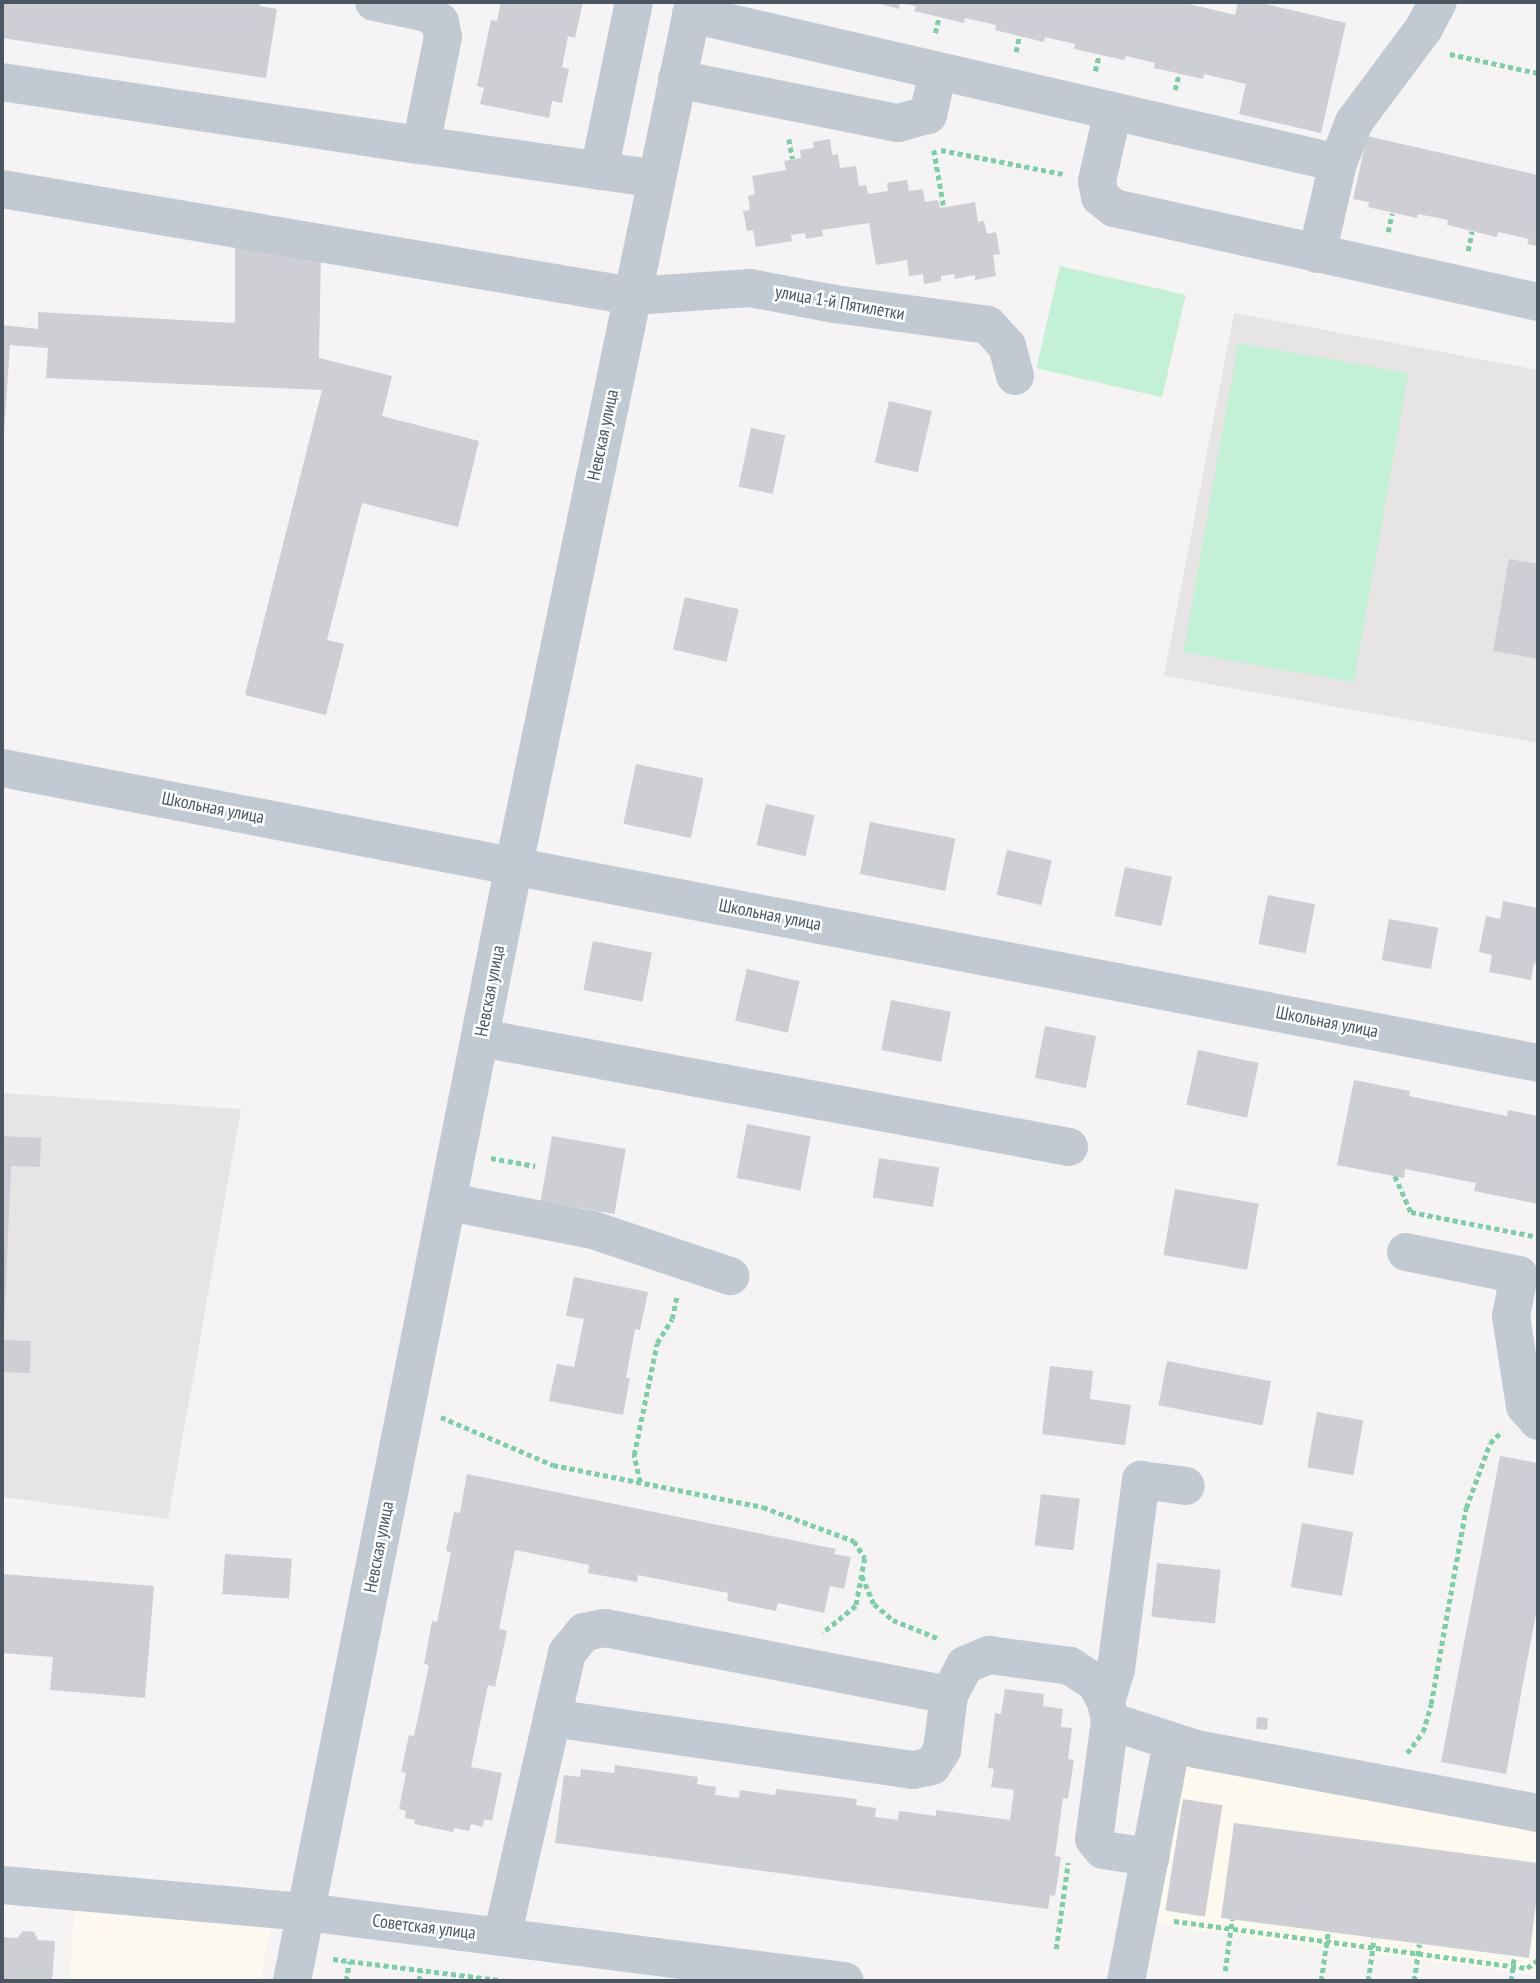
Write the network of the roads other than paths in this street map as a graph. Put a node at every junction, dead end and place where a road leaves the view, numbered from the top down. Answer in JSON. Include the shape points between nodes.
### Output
{"nodes":[{"id":1,"x":374,"y":2,"type":"edge"},
{"id":2,"x":634,"y":2,"type":"edge"},
{"id":3,"x":1438,"y":2,"type":"edge"},
{"id":4,"x":692,"y":8,"type":"edge"},
{"id":5,"x":938,"y":72,"type":"junction"},
{"id":6,"x":677,"y":79,"type":"junction"},
{"id":7,"x":2,"y":82,"type":"edge"},
{"id":8,"x":1113,"y":111,"type":"junction"},
{"id":9,"x":421,"y":145,"type":"junction"},
{"id":10,"x":1338,"y":163,"type":"junction"},
{"id":11,"x":599,"y":171,"type":"junction"},
{"id":12,"x":656,"y":179,"type":"junction"},
{"id":13,"x":2,"y":189,"type":"edge"},
{"id":14,"x":1317,"y":254,"type":"junction"},
{"id":15,"x":632,"y":296,"type":"junction"},
{"id":16,"x":1538,"y":302,"type":"edge"},
{"id":17,"x":1014,"y":376,"type":"dead end"},
{"id":18,"x":2,"y":768,"type":"edge"},
{"id":19,"x":514,"y":865,"type":"junction"},
{"id":20,"x":481,"y":1038,"type":"junction"},
{"id":21,"x":1538,"y":1063,"type":"edge"},
{"id":22,"x":1069,"y":1147,"type":"dead end"},
{"id":23,"x":449,"y":1202,"type":"junction"},
{"id":24,"x":1406,"y":1252,"type":"dead end"},
{"id":25,"x":730,"y":1276,"type":"dead end"},
{"id":26,"x":1531,"y":1413,"type":"edge"},
{"id":27,"x":1186,"y":1486,"type":"dead end"},
{"id":28,"x":949,"y":1695,"type":"junction"},
{"id":29,"x":1108,"y":1712,"type":"junction"},
{"id":30,"x":552,"y":1718,"type":"junction"},
{"id":31,"x":1172,"y":1741,"type":"junction"},
{"id":32,"x":1538,"y":1813,"type":"edge"},
{"id":33,"x":1150,"y":1857,"type":"junction"},
{"id":34,"x":2,"y":1885,"type":"edge"},
{"id":35,"x":306,"y":1912,"type":"junction"},
{"id":36,"x":502,"y":1937,"type":"junction"},
{"id":37,"x":295,"y":1968,"type":"edge"},
{"id":38,"x":845,"y":1981,"type":"edge"},
{"id":39,"x":1126,"y":1981,"type":"edge"}],
"edges":[{"from":1,"to":9,"type":"street","via":[[427,13],[440,22],[443,37]]},
{"from":2,"to":11,"type":"street"},
{"from":3,"to":10,"type":"street","via":[[1354,122]]},
{"from":4,"to":5,"type":"street"},
{"from":4,"to":6,"type":"street","name":"Невская улица"},
{"from":5,"to":6,"type":"street","via":[[928,115],[898,123]]},
{"from":5,"to":8,"type":"street"},
{"from":6,"to":12,"type":"street","name":"Невская улица"},
{"from":7,"to":9,"type":"street"},
{"from":8,"to":10,"type":"street"},
{"from":8,"to":14,"type":"street","via":[[1097,181],[1100,197],[1114,208]]},
{"from":9,"to":11,"type":"street"},
{"from":10,"to":14,"type":"street"},
{"from":11,"to":12,"type":"street"},
{"from":12,"to":15,"type":"street","name":"Невская улица"},
{"from":13,"to":15,"type":"street","name":"улица 1-й Пятилетки"},
{"from":14,"to":16,"type":"street"},
{"from":15,"to":17,"type":"street","name":"улица 1-й Пятилетки","via":[[750,288],[988,325],[1007,346]]},
{"from":15,"to":19,"type":"street","name":"Невская улица"},
{"from":18,"to":19,"type":"street","name":"Школьная улица"},
{"from":19,"to":20,"type":"street","name":"Невская улица"},
{"from":19,"to":21,"type":"street","name":"Школьная улица"},
{"from":20,"to":22,"type":"street"},
{"from":20,"to":23,"type":"street","name":"Невская улица"},
{"from":23,"to":25,"type":"street","via":[[593,1230]]},
{"from":23,"to":35,"type":"street","name":"Невская улица"},
{"from":24,"to":26,"type":"street","via":[[1519,1275],[1511,1316]]},
{"from":27,"to":29,"type":"street","via":[[1141,1480]]},
{"from":28,"to":29,"type":"street","via":[[965,1665],[989,1655],[1070,1666],[1096,1683]]},
{"from":28,"to":30,"type":"street","via":[[942,1750],[932,1766],[913,1770]]},
{"from":28,"to":30,"type":"street","via":[[605,1628],[584,1632],[568,1653]]},
{"from":29,"to":31,"type":"street"},
{"from":29,"to":33,"type":"street","via":[[1094,1839],[1103,1850]]},
{"from":30,"to":36,"type":"street"},
{"from":31,"to":32,"type":"street"},
{"from":31,"to":33,"type":"street"},
{"from":33,"to":39,"type":"street"},
{"from":34,"to":35,"type":"street","name":"Советская улица"},
{"from":35,"to":36,"type":"street","name":"Советская улица"},
{"from":35,"to":37,"type":"street","name":"Невская улица"},
{"from":36,"to":38,"type":"street","name":"Советская улица"}]}
